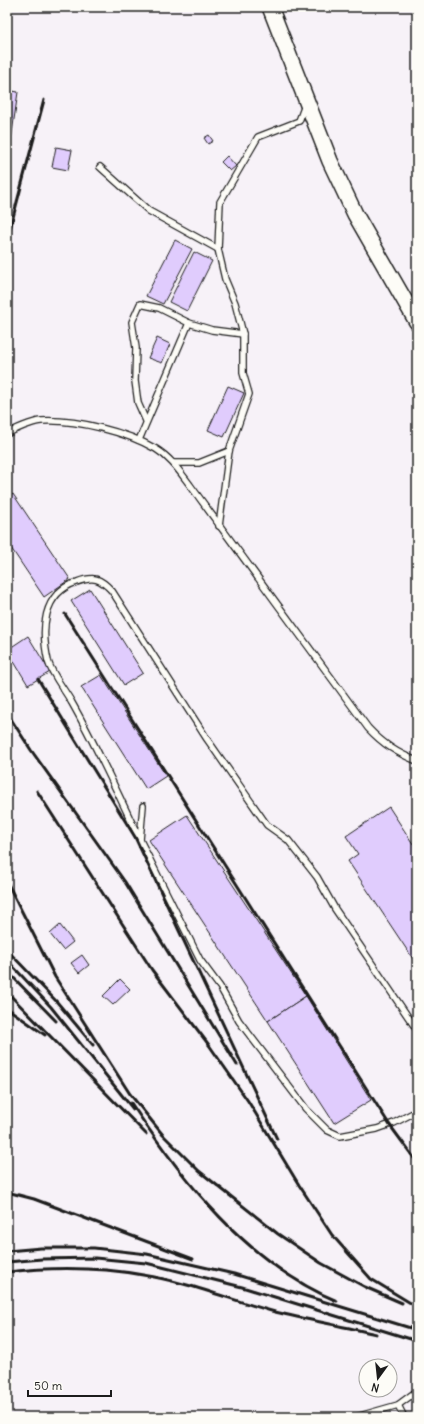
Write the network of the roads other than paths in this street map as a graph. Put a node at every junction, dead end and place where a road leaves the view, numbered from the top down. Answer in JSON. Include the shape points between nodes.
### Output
{"nodes":[{"id":1,"x":270,"y":7,"type":"edge"},
{"id":2,"x":306,"y":100,"type":"junction"},
{"id":3,"x":100,"y":167,"type":"dead end"},
{"id":4,"x":218,"y":249,"type":"junction"},
{"id":5,"x":417,"y":322,"type":"edge"},
{"id":6,"x":189,"y":323,"type":"junction"},
{"id":7,"x":243,"y":334,"type":"junction"},
{"id":8,"x":146,"y":421,"type":"junction"},
{"id":9,"x":7,"y":434,"type":"edge"},
{"id":10,"x":139,"y":440,"type":"junction"},
{"id":11,"x":229,"y":451,"type":"junction"},
{"id":12,"x":174,"y":463,"type":"junction"},
{"id":13,"x":219,"y":526,"type":"junction"},
{"id":14,"x":417,"y":761,"type":"edge"},
{"id":15,"x":143,"y":806,"type":"dead end"},
{"id":16,"x":140,"y":840,"type":"junction"},
{"id":17,"x":417,"y":1030,"type":"edge"},
{"id":18,"x":417,"y":1111,"type":"edge"},
{"id":19,"x":417,"y":1391,"type":"edge"},
{"id":20,"x":398,"y":1404,"type":"junction"},
{"id":21,"x":356,"y":1417,"type":"edge"},
{"id":22,"x":404,"y":1417,"type":"edge"}],
"edges":[{"from":1,"to":2,"type":"main road"},
{"from":2,"to":4,"type":"lane","via":[[299,121],[258,137],[220,202]]},
{"from":2,"to":5,"type":"main road","via":[[330,161],[355,214]]},
{"from":3,"to":4,"type":"lane","via":[[148,211]]},
{"from":4,"to":7,"type":"lane"},
{"from":6,"to":7,"type":"lane","via":[[212,330]]},
{"from":6,"to":8,"type":"lane"},
{"from":6,"to":8,"type":"lane","via":[[159,308],[140,304],[132,322],[136,348],[135,380],[138,403]]},
{"from":7,"to":11,"type":"lane","via":[[243,373],[249,394]]},
{"from":8,"to":10,"type":"lane"},
{"from":9,"to":10,"type":"lane","via":[[40,421],[73,423]]},
{"from":10,"to":12,"type":"lane"},
{"from":11,"to":12,"type":"lane","via":[[199,463]]},
{"from":11,"to":13,"type":"lane"},
{"from":12,"to":13,"type":"lane"},
{"from":13,"to":14,"type":"lane","via":[[368,728],[395,752]]},
{"from":15,"to":16,"type":"lane"},
{"from":16,"to":17,"type":"lane","via":[[49,662],[44,629],[45,616],[51,600],[69,584],[88,578],[102,581],[112,591],[207,739],[267,825],[288,840],[317,877],[335,909]]},
{"from":16,"to":18,"type":"lane","via":[[200,960],[220,987],[239,1021],[306,1110],[327,1130],[340,1136],[377,1129]]},
{"from":19,"to":20,"type":"lane"},
{"from":20,"to":21,"type":"lane"},
{"from":20,"to":22,"type":"lane"}]}
